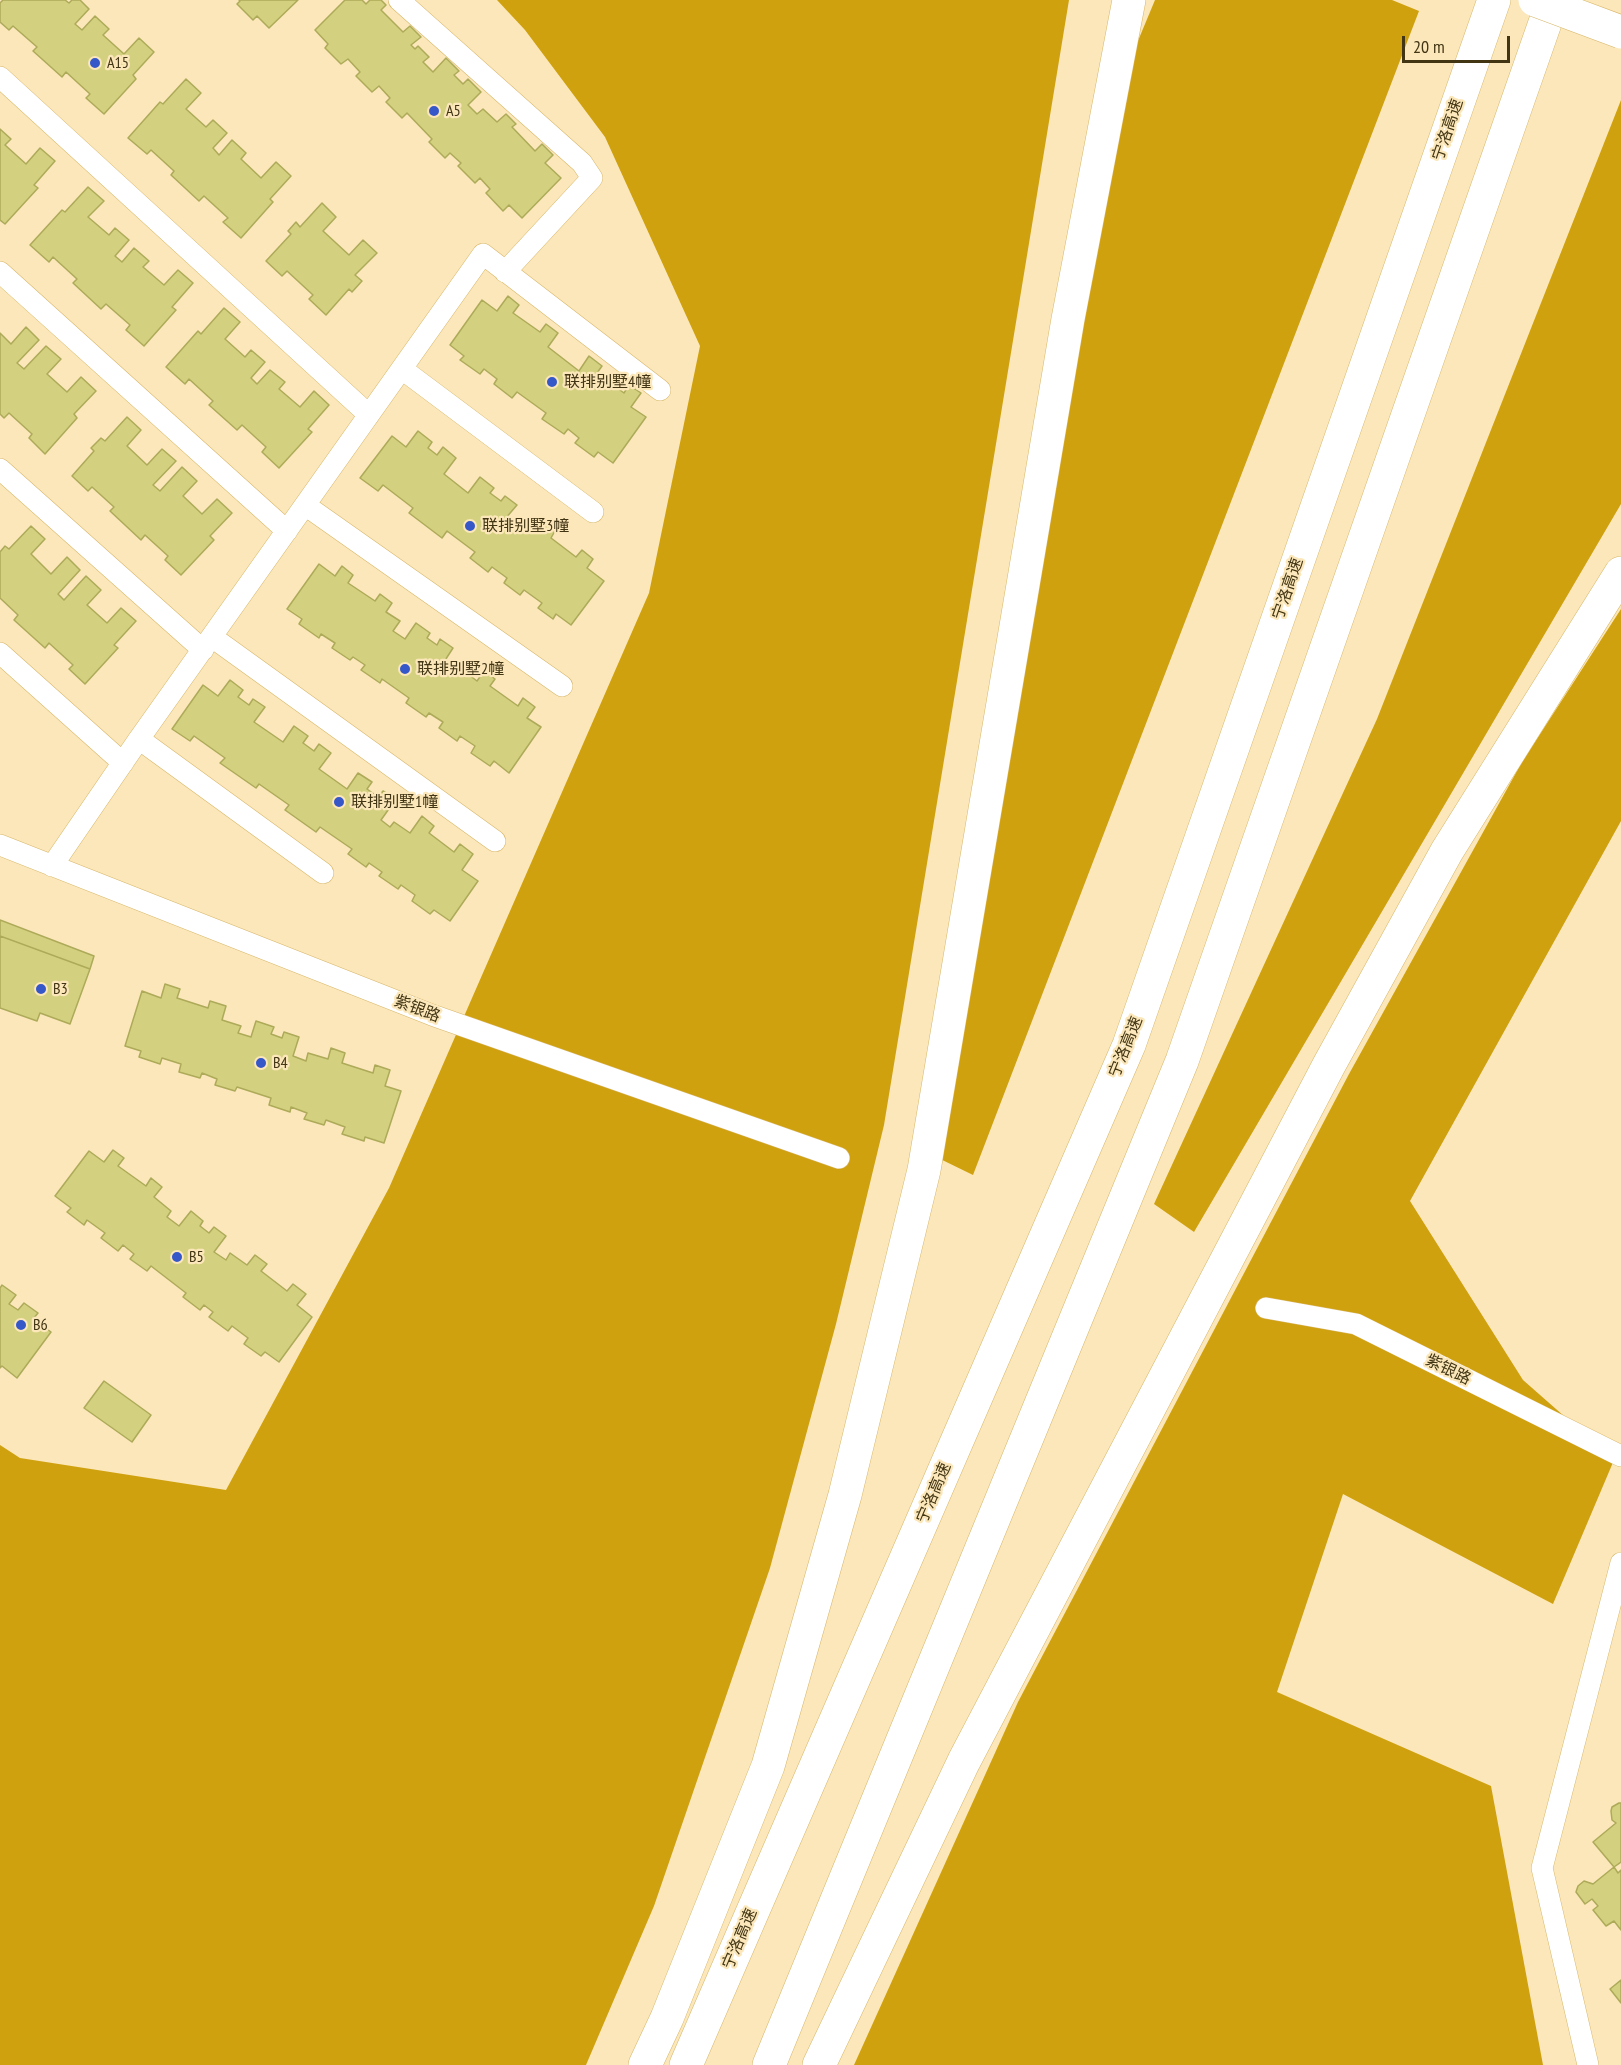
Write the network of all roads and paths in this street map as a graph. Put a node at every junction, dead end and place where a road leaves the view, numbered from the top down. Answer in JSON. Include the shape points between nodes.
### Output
{"nodes":[{"id":1,"x":399,"y":0,"type":"edge"},
{"id":2,"x":1130,"y":0,"type":"edge"},
{"id":3,"x":1494,"y":0,"type":"edge"},
{"id":4,"x":1535,"y":0,"type":"edge"},
{"id":5,"x":1553,"y":0,"type":"edge"},
{"id":6,"x":1621,"y":32,"type":"edge"},
{"id":7,"x":0,"y":77,"type":"edge"},
{"id":8,"x":0,"y":272,"type":"edge"},
{"id":9,"x":505,"y":272,"type":"junction"},
{"id":10,"x":402,"y":369,"type":"junction"},
{"id":11,"x":660,"y":390,"type":"dead end"},
{"id":12,"x":369,"y":415,"type":"junction"},
{"id":13,"x":0,"y":469,"type":"edge"},
{"id":14,"x":305,"y":505,"type":"junction"},
{"id":15,"x":593,"y":512,"type":"dead end"},
{"id":16,"x":287,"y":531,"type":"junction"},
{"id":17,"x":1621,"y":573,"type":"edge"},
{"id":18,"x":207,"y":644,"type":"junction"},
{"id":19,"x":0,"y":653,"type":"edge"},
{"id":20,"x":562,"y":686,"type":"dead end"},
{"id":21,"x":139,"y":739,"type":"junction"},
{"id":22,"x":123,"y":763,"type":"junction"},
{"id":23,"x":495,"y":841,"type":"dead end"},
{"id":24,"x":0,"y":845,"type":"edge"},
{"id":25,"x":52,"y":866,"type":"junction"},
{"id":26,"x":323,"y":873,"type":"dead end"},
{"id":27,"x":839,"y":1158,"type":"dead end"},
{"id":28,"x":1266,"y":1308,"type":"dead end"},
{"id":29,"x":1621,"y":1455,"type":"edge"},
{"id":30,"x":1621,"y":1566,"type":"edge"},
{"id":31,"x":645,"y":2065,"type":"edge"},
{"id":32,"x":686,"y":2065,"type":"edge"},
{"id":33,"x":769,"y":2065,"type":"edge"},
{"id":34,"x":819,"y":2065,"type":"edge"},
{"id":35,"x":1588,"y":2065,"type":"edge"}],
"edges":[{"from":1,"to":9,"type":"lane","via":[[582,163],[592,178]]},
{"from":2,"to":31,"type":"main road","via":[[1068,319],[921,1181],[845,1495],[768,1766]]},
{"from":3,"to":32,"type":"main road","name":"宁洛高速","via":[[1129,1045]]},
{"from":4,"to":6,"type":"main road","bridge":true},
{"from":5,"to":33,"type":"main road","via":[[1182,1061]]},
{"from":7,"to":12,"type":"lane"},
{"from":8,"to":16,"type":"lane"},
{"from":9,"to":10,"type":"lane","via":[[483,254]]},
{"from":9,"to":11,"type":"lane"},
{"from":10,"to":12,"type":"lane"},
{"from":10,"to":15,"type":"lane"},
{"from":12,"to":14,"type":"lane"},
{"from":13,"to":18,"type":"lane"},
{"from":14,"to":16,"type":"lane"},
{"from":14,"to":20,"type":"lane"},
{"from":16,"to":18,"type":"lane"},
{"from":17,"to":34,"type":"main road","via":[[1447,851],[1329,1065],[964,1761]]},
{"from":18,"to":21,"type":"lane"},
{"from":18,"to":23,"type":"lane"},
{"from":19,"to":22,"type":"lane"},
{"from":21,"to":22,"type":"lane"},
{"from":21,"to":26,"type":"lane"},
{"from":22,"to":25,"type":"lane"},
{"from":24,"to":25,"type":"lane","name":"紫银路"},
{"from":25,"to":27,"type":"lane","name":"紫银路","via":[[432,1015]]},
{"from":28,"to":29,"type":"lane","name":"紫银路","via":[[1356,1324]]},
{"from":30,"to":35,"type":"lane","via":[[1542,1868]]}]}
